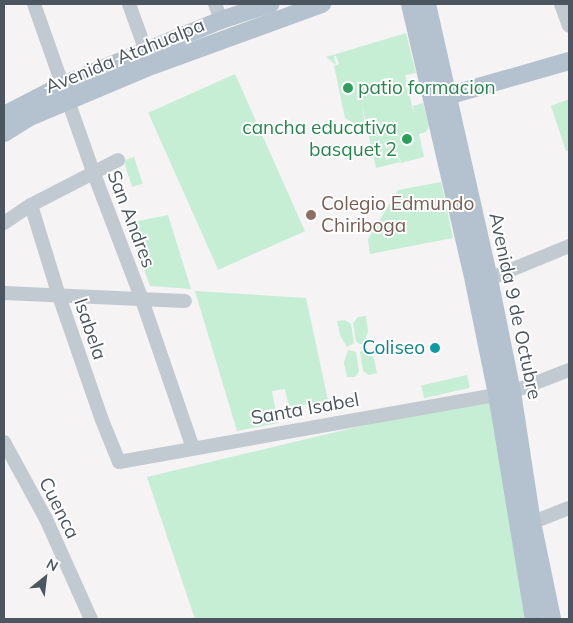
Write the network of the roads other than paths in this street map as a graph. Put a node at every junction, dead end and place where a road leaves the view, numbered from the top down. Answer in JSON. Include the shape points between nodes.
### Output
{"nodes":[{"id":1,"x":34,"y":4,"type":"edge"},
{"id":2,"x":129,"y":4,"type":"edge"},
{"id":3,"x":270,"y":4,"type":"edge"},
{"id":4,"x":322,"y":4,"type":"edge"},
{"id":5,"x":410,"y":4,"type":"edge"},
{"id":6,"x":427,"y":4,"type":"edge"},
{"id":7,"x":561,"y":4,"type":"edge"},
{"id":8,"x":218,"y":12,"type":"edge"},
{"id":9,"x":569,"y":26,"type":"edge"},
{"id":10,"x":146,"y":51,"type":"junction"},
{"id":11,"x":569,"y":61,"type":"edge"},
{"id":12,"x":62,"y":85,"type":"junction"},
{"id":13,"x":447,"y":96,"type":"junction"},
{"id":14,"x":69,"y":102,"type":"junction"},
{"id":15,"x":4,"y":115,"type":"edge"},
{"id":16,"x":4,"y":133,"type":"edge"},
{"id":17,"x":118,"y":160,"type":"dead end"},
{"id":18,"x":94,"y":174,"type":"junction"},
{"id":19,"x":31,"y":205,"type":"junction"},
{"id":20,"x":4,"y":223,"type":"edge"},
{"id":21,"x":569,"y":246,"type":"edge"},
{"id":22,"x":489,"y":279,"type":"junction"},
{"id":23,"x":4,"y":292,"type":"edge"},
{"id":24,"x":59,"y":296,"type":"junction"},
{"id":25,"x":142,"y":300,"type":"junction"},
{"id":26,"x":185,"y":301,"type":"dead end"},
{"id":27,"x":569,"y":370,"type":"edge"},
{"id":28,"x":504,"y":393,"type":"junction"},
{"id":29,"x":4,"y":442,"type":"edge"},
{"id":30,"x":192,"y":448,"type":"junction"},
{"id":31,"x":119,"y":462,"type":"joint"},
{"id":32,"x":569,"y":508,"type":"edge"},
{"id":33,"x":525,"y":525,"type":"junction"},
{"id":34,"x":90,"y":619,"type":"edge"},
{"id":35,"x":534,"y":619,"type":"edge"},
{"id":36,"x":552,"y":619,"type":"edge"}],
"edges":[{"from":1,"to":12,"type":"street","name":"San Andres"},
{"from":2,"to":10,"type":"street"},
{"from":3,"to":8,"type":"main road","name":"Avenida Atahualpa"},
{"from":4,"to":14,"type":"main road","name":"Avenida Atahualpa","via":[[154,64]]},
{"from":5,"to":28,"type":"main road","name":"Avenida 9 de Octubre","via":[[474,282]]},
{"from":6,"to":13,"type":"main road","name":"Avenida 9 de Octubre"},
{"from":7,"to":9,"type":"street"},
{"from":8,"to":10,"type":"main road","name":"Avenida Atahualpa"},
{"from":10,"to":12,"type":"main road","name":"Avenida Atahualpa"},
{"from":11,"to":13,"type":"main road"},
{"from":12,"to":14,"type":"street","name":"San Andres"},
{"from":12,"to":15,"type":"main road","name":"Avenida Atahualpa"},
{"from":13,"to":22,"type":"main road","name":"Avenida 9 de Octubre"},
{"from":14,"to":16,"type":"main road","name":"Avenida Atahualpa","via":[[30,117]]},
{"from":14,"to":18,"type":"street","name":"San Andres"},
{"from":17,"to":18,"type":"street"},
{"from":18,"to":19,"type":"street"},
{"from":18,"to":25,"type":"street","name":"San Andres"},
{"from":19,"to":20,"type":"street"},
{"from":19,"to":24,"type":"street","name":"Isabela"},
{"from":21,"to":22,"type":"street"},
{"from":22,"to":28,"type":"main road","name":"Avenida 9 de Octubre"},
{"from":23,"to":24,"type":"street"},
{"from":24,"to":25,"type":"street"},
{"from":24,"to":31,"type":"street","name":"Isabela"},
{"from":25,"to":26,"type":"street"},
{"from":25,"to":30,"type":"street","name":"San Andres"},
{"from":27,"to":28,"type":"street","name":"Santa Isabel"},
{"from":28,"to":30,"type":"street","name":"Santa Isabel"},
{"from":28,"to":33,"type":"main road","name":"Avenida 9 de Octubre"},
{"from":29,"to":34,"type":"street","name":"Cuenca","via":[[46,519]]},
{"from":30,"to":31,"type":"street","name":"Santa Isabel"},
{"from":32,"to":33,"type":"street"},
{"from":33,"to":35,"type":"main road","name":"Avenida 9 de Octubre"},
{"from":33,"to":36,"type":"main road","name":"Avenida 9 de Octubre"}]}
